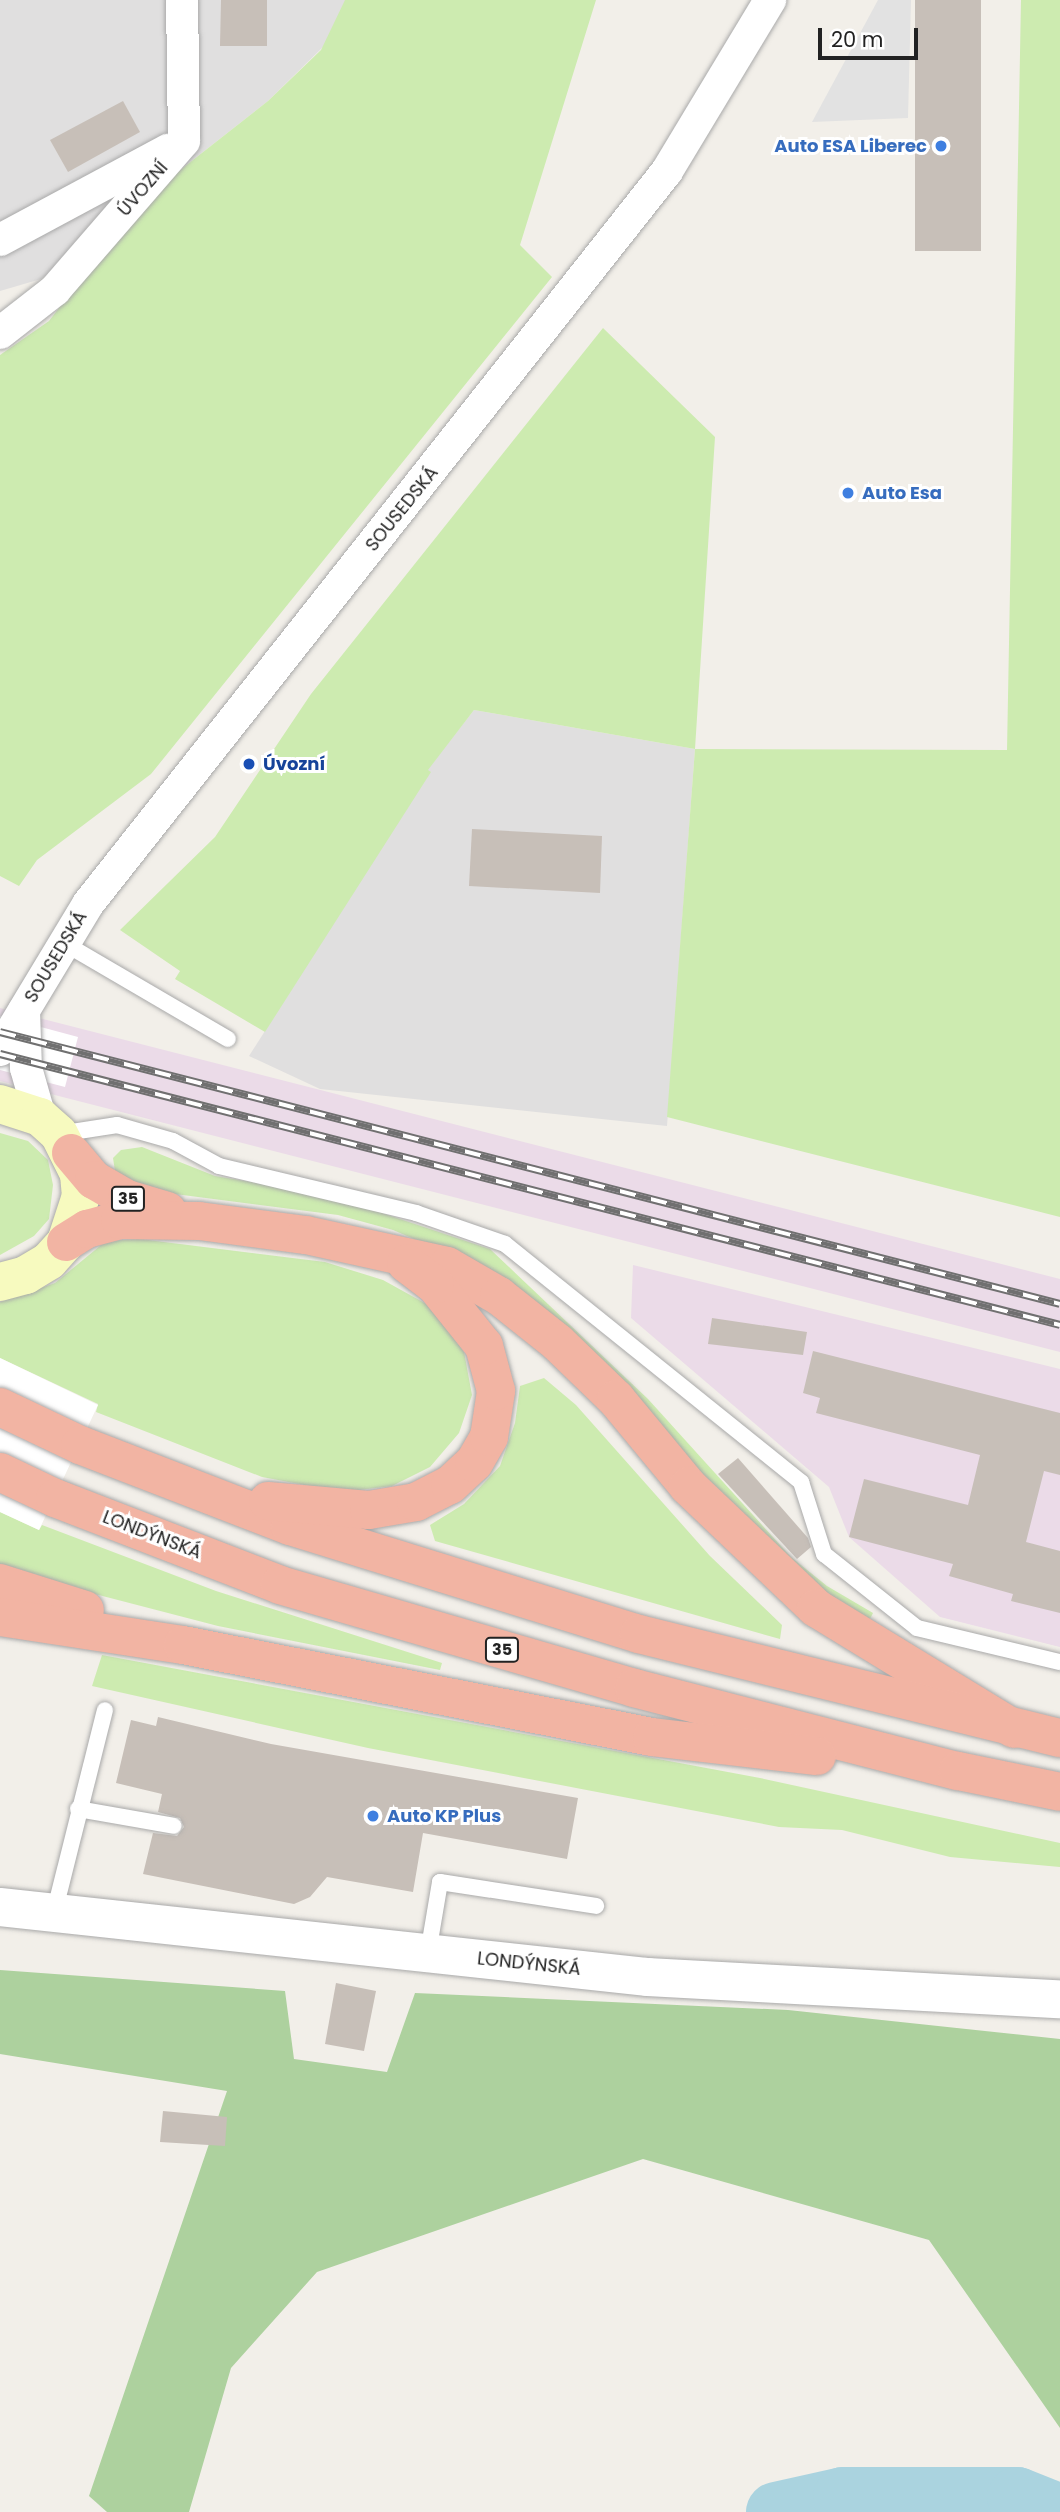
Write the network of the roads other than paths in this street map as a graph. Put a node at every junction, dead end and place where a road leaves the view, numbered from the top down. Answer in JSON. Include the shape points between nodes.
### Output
{"nodes":[{"id":1,"x":181,"y":0,"type":"edge"},
{"id":2,"x":770,"y":0,"type":"edge"},
{"id":3,"x":184,"y":141,"type":"junction"},
{"id":4,"x":0,"y":240,"type":"edge"},
{"id":5,"x":0,"y":333,"type":"edge"},
{"id":6,"x":62,"y":942,"type":"junction"},
{"id":7,"x":24,"y":1011,"type":"junction"},
{"id":8,"x":228,"y":1039,"type":"dead end"},
{"id":9,"x":0,"y":1050,"type":"edge"},
{"id":10,"x":0,"y":1104,"type":"edge"},
{"id":11,"x":57,"y":1134,"type":"junction"},
{"id":12,"x":199,"y":1220,"type":"junction"},
{"id":13,"x":66,"y":1242,"type":"junction"},
{"id":14,"x":390,"y":1252,"type":"junction"},
{"id":15,"x":0,"y":1282,"type":"edge"},
{"id":16,"x":0,"y":1407,"type":"edge"},
{"id":17,"x":0,"y":1472,"type":"edge"},
{"id":18,"x":201,"y":1492,"type":"junction"},
{"id":19,"x":0,"y":1583,"type":"edge"},
{"id":20,"x":0,"y":1617,"type":"edge"},
{"id":21,"x":183,"y":1645,"type":"junction"},
{"id":22,"x":1060,"y":1662,"type":"edge"},
{"id":23,"x":105,"y":1710,"type":"dead end"},
{"id":24,"x":1014,"y":1729,"type":"junction"},
{"id":25,"x":1060,"y":1738,"type":"edge"},
{"id":26,"x":958,"y":1771,"type":"junction"},
{"id":27,"x":1060,"y":1792,"type":"edge"},
{"id":28,"x":78,"y":1809,"type":"junction"},
{"id":29,"x":174,"y":1826,"type":"dead end"},
{"id":30,"x":596,"y":1906,"type":"dead end"},
{"id":31,"x":0,"y":1907,"type":"edge"},
{"id":32,"x":54,"y":1913,"type":"junction"},
{"id":33,"x":428,"y":1953,"type":"junction"},
{"id":34,"x":1060,"y":1999,"type":"edge"}],
"edges":[{"from":1,"to":3,"type":"street"},
{"from":2,"to":6,"type":"street","name":"SOUSEDSKÁ","via":[[667,171]]},
{"from":3,"to":4,"type":"street"},
{"from":3,"to":5,"type":"street","name":"ÚVOZNÍ","via":[[55,290]]},
{"from":6,"to":7,"type":"street","name":"SOUSEDSKÁ"},
{"from":6,"to":8,"type":"lane"},
{"from":7,"to":9,"type":"street","name":"SOUSEDSKÁ"},
{"from":7,"to":11,"type":"street","name":"SOUSEDSKÁ","via":[[26,1068]]},
{"from":10,"to":11,"type":"main road"},
{"from":11,"to":12,"type":"highway","number":"35","via":[[94,1180],[127,1199]]},
{"from":11,"to":13,"type":"main road","via":[[81,1196]]},
{"from":11,"to":22,"type":"lane","via":[[117,1125],[173,1141],[219,1166],[416,1213],[505,1244],[800,1482],[824,1554],[917,1628]]},
{"from":12,"to":13,"type":"highway","number":"35","via":[[120,1220],[87,1229]]},
{"from":12,"to":14,"type":"highway","number":"35"},
{"from":13,"to":15,"type":"main road","via":[[26,1275]]},
{"from":14,"to":18,"type":"highway","number":"35","via":[[435,1284],[484,1346],[496,1391],[495,1414],[474,1462],[450,1485],[416,1502],[369,1510]]},
{"from":14,"to":24,"type":"highway","number":"35","via":[[447,1266],[499,1296],[558,1343],[616,1399],[688,1486],[816,1608]]},
{"from":16,"to":18,"type":"highway","number":"35"},
{"from":17,"to":26,"type":"highway","name":"LONDÝNSKÁ","number":"35","via":[[55,1498],[280,1585],[634,1688]]},
{"from":18,"to":24,"type":"highway","number":"35","via":[[290,1526],[639,1634]]},
{"from":19,"to":21,"type":"highway","number":"35"},
{"from":20,"to":21,"type":"highway","number":"35"},
{"from":21,"to":26,"type":"highway","number":"35","via":[[639,1735]]},
{"from":23,"to":28,"type":"lane"},
{"from":24,"to":25,"type":"highway","number":"35"},
{"from":26,"to":27,"type":"highway","name":"LONDÝNSKÁ","number":"35"},
{"from":28,"to":29,"type":"lane"},
{"from":28,"to":32,"type":"lane"},
{"from":30,"to":33,"type":"lane","via":[[440,1882]]},
{"from":31,"to":32,"type":"street","name":"LONDÝNSKÁ"},
{"from":32,"to":33,"type":"street","name":"LONDÝNSKÁ"},
{"from":33,"to":34,"type":"street","name":"LONDÝNSKÁ","via":[[648,1977]]}]}
